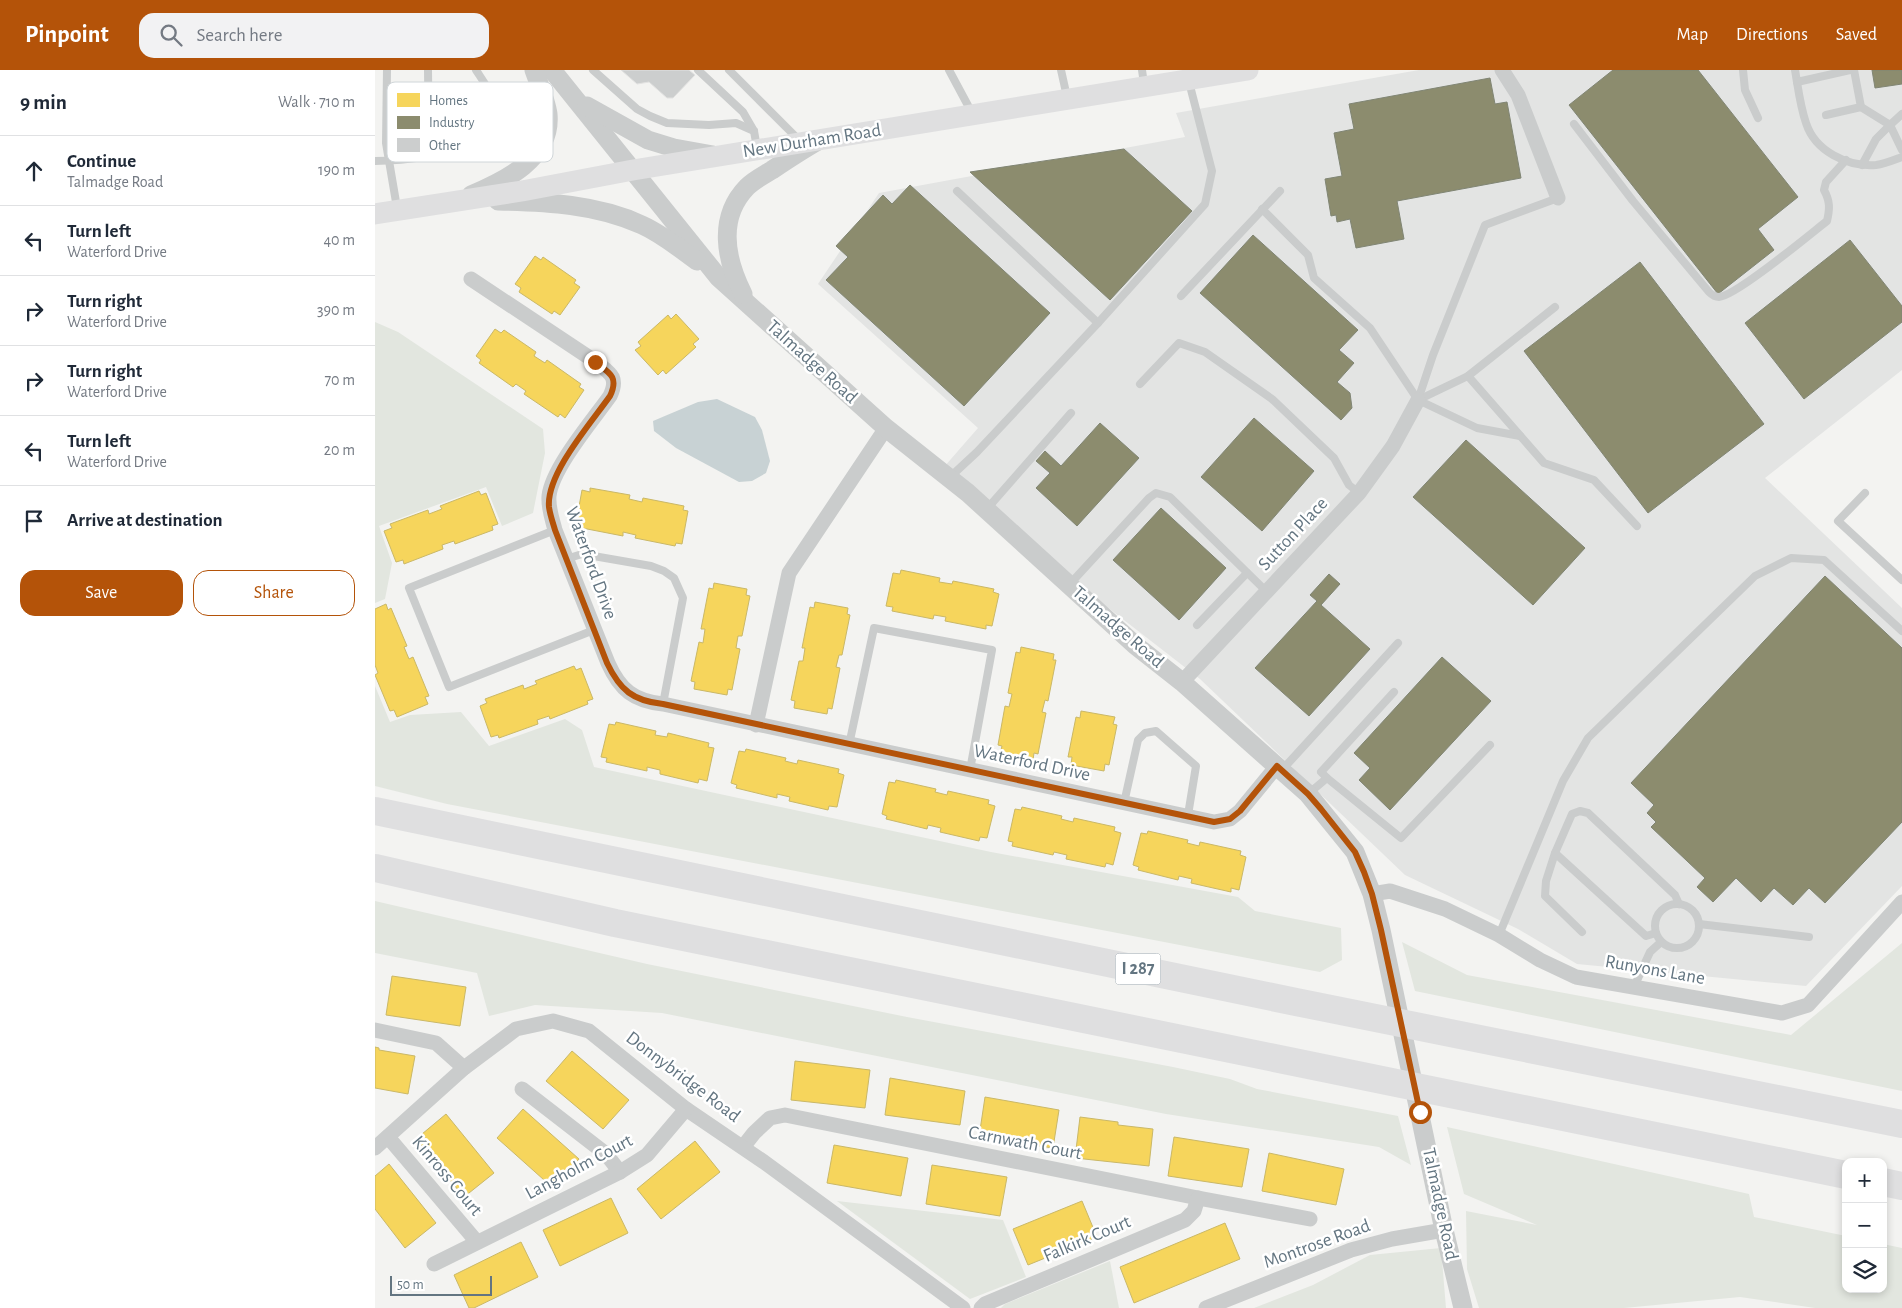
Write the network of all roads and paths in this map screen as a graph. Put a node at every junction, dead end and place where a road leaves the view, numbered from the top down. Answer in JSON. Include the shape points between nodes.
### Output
{"nodes":[{"id":1,"x":387,"y":70,"type":"edge"},
{"id":2,"x":476,"y":70,"type":"edge"},
{"id":3,"x":534,"y":70,"type":"edge"},
{"id":4,"x":553,"y":70,"type":"edge"},
{"id":5,"x":593,"y":70,"type":"edge"},
{"id":6,"x":698,"y":70,"type":"edge"},
{"id":7,"x":729,"y":70,"type":"edge"},
{"id":8,"x":949,"y":70,"type":"edge"},
{"id":9,"x":1061,"y":70,"type":"edge"},
{"id":10,"x":1248,"y":70,"type":"edge"},
{"id":11,"x":1502,"y":70,"type":"edge"},
{"id":12,"x":1743,"y":70,"type":"edge"},
{"id":13,"x":1795,"y":70,"type":"edge"},
{"id":14,"x":1850,"y":70,"type":"edge"},
{"id":15,"x":1854,"y":70,"type":"edge"},
{"id":16,"x":1143,"y":78,"type":"edge"},
{"id":17,"x":1188,"y":80,"type":"junction"},
{"id":18,"x":483,"y":82,"type":"edge"},
{"id":19,"x":538,"y":82,"type":"edge"},
{"id":20,"x":1797,"y":82,"type":"junction"},
{"id":21,"x":575,"y":98,"type":"junction"},
{"id":22,"x":1067,"y":99,"type":"junction"},
{"id":23,"x":1861,"y":107,"type":"junction"},
{"id":24,"x":1902,"y":114,"type":"edge"},
{"id":25,"x":973,"y":115,"type":"junction"},
{"id":26,"x":1826,"y":115,"type":"dead end"},
{"id":27,"x":1758,"y":118,"type":"dead end"},
{"id":28,"x":1574,"y":124,"type":"dead end"},
{"id":29,"x":1889,"y":125,"type":"junction"},
{"id":30,"x":756,"y":140,"type":"junction"},
{"id":31,"x":810,"y":141,"type":"junction"},
{"id":32,"x":1902,"y":150,"type":"edge"},
{"id":33,"x":387,"y":152,"type":"edge"},
{"id":34,"x":719,"y":156,"type":"junction"},
{"id":35,"x":1902,"y":157,"type":"edge"},
{"id":36,"x":1846,"y":160,"type":"junction"},
{"id":37,"x":388,"y":162,"type":"edge"},
{"id":38,"x":529,"y":162,"type":"edge"},
{"id":39,"x":1862,"y":165,"type":"junction"},
{"id":40,"x":633,"y":170,"type":"junction"},
{"id":41,"x":957,"y":191,"type":"dead end"},
{"id":42,"x":1280,"y":191,"type":"dead end"},
{"id":43,"x":1558,"y":198,"type":"joint"},
{"id":44,"x":457,"y":201,"type":"junction"},
{"id":45,"x":1262,"y":209,"type":"junction"},
{"id":46,"x":398,"y":210,"type":"junction"},
{"id":47,"x":375,"y":214,"type":"edge"},
{"id":48,"x":719,"y":278,"type":"junction"},
{"id":49,"x":471,"y":279,"type":"dead end"},
{"id":50,"x":1181,"y":296,"type":"dead end"},
{"id":51,"x":749,"y":304,"type":"junction"},
{"id":52,"x":1555,"y":307,"type":"dead end"},
{"id":53,"x":1098,"y":323,"type":"junction"},
{"id":54,"x":1468,"y":376,"type":"junction"},
{"id":55,"x":1140,"y":384,"type":"dead end"},
{"id":56,"x":1418,"y":400,"type":"junction"},
{"id":57,"x":1071,"y":413,"type":"dead end"},
{"id":58,"x":886,"y":428,"type":"junction"},
{"id":59,"x":1520,"y":436,"type":"junction"},
{"id":60,"x":949,"y":479,"type":"junction"},
{"id":61,"x":1359,"y":493,"type":"junction"},
{"id":62,"x":1865,"y":493,"type":"dead end"},
{"id":63,"x":986,"y":510,"type":"junction"},
{"id":64,"x":1637,"y":526,"type":"dead end"},
{"id":65,"x":555,"y":530,"type":"junction"},
{"id":66,"x":566,"y":559,"type":"junction"},
{"id":67,"x":1247,"y":573,"type":"junction"},
{"id":68,"x":1902,"y":580,"type":"edge"},
{"id":69,"x":1069,"y":585,"type":"junction"},
{"id":70,"x":1267,"y":592,"type":"junction"},
{"id":71,"x":1197,"y":625,"type":"dead end"},
{"id":72,"x":595,"y":630,"type":"junction"},
{"id":73,"x":1902,"y":631,"type":"edge"},
{"id":74,"x":1398,"y":642,"type":"dead end"},
{"id":75,"x":1182,"y":682,"type":"junction"},
{"id":76,"x":1394,"y":692,"type":"dead end"},
{"id":77,"x":663,"y":704,"type":"junction"},
{"id":78,"x":756,"y":725,"type":"junction"},
{"id":79,"x":849,"y":745,"type":"junction"},
{"id":80,"x":1490,"y":745,"type":"dead end"},
{"id":81,"x":1279,"y":768,"type":"junction"},
{"id":82,"x":970,"y":770,"type":"junction"},
{"id":83,"x":1327,"y":778,"type":"junction"},
{"id":84,"x":1308,"y":794,"type":"junction"},
{"id":85,"x":1124,"y":802,"type":"junction"},
{"id":86,"x":375,"y":810,"type":"edge"},
{"id":87,"x":1188,"y":815,"type":"junction"},
{"id":88,"x":1555,"y":853,"type":"junction"},
{"id":89,"x":375,"y":868,"type":"edge"},
{"id":90,"x":1372,"y":894,"type":"junction"},
{"id":91,"x":1902,"y":902,"type":"edge"},
{"id":92,"x":1679,"y":904,"type":"junction"},
{"id":93,"x":1699,"y":924,"type":"junction"},
{"id":94,"x":1582,"y":932,"type":"dead end"},
{"id":95,"x":1656,"y":933,"type":"junction"},
{"id":96,"x":1499,"y":935,"type":"junction"},
{"id":97,"x":1809,"y":937,"type":"dead end"},
{"id":98,"x":1661,"y":942,"type":"junction"},
{"id":99,"x":1634,"y":987,"type":"junction"},
{"id":100,"x":375,"y":1030,"type":"edge"},
{"id":101,"x":464,"y":1068,"type":"junction"},
{"id":102,"x":522,"y":1089,"type":"dead end"},
{"id":103,"x":686,"y":1109,"type":"junction"},
{"id":104,"x":1902,"y":1124,"type":"edge"},
{"id":105,"x":388,"y":1136,"type":"junction"},
{"id":106,"x":743,"y":1147,"type":"junction"},
{"id":107,"x":375,"y":1148,"type":"edge"},
{"id":108,"x":620,"y":1172,"type":"junction"},
{"id":109,"x":1842,"y":1174,"type":"edge"},
{"id":110,"x":1887,"y":1183,"type":"edge"},
{"id":111,"x":1902,"y":1186,"type":"edge"},
{"id":112,"x":1198,"y":1198,"type":"junction"},
{"id":113,"x":1310,"y":1219,"type":"dead end"},
{"id":114,"x":1444,"y":1230,"type":"junction"},
{"id":115,"x":477,"y":1242,"type":"junction"},
{"id":116,"x":434,"y":1264,"type":"dead end"},
{"id":117,"x":1462,"y":1302,"type":"edge"},
{"id":118,"x":963,"y":1308,"type":"edge"},
{"id":119,"x":981,"y":1308,"type":"edge"},
{"id":120,"x":1206,"y":1308,"type":"edge"}],
"edges":[{"from":1,"to":33,"type":"lane"},
{"from":2,"to":18,"type":"lane"},
{"from":3,"to":19,"type":"street"},
{"from":4,"to":21,"type":"street","name":"Talmadge Road"},
{"from":5,"to":30,"type":"lane","via":[[637,109],[650,116],[667,123],[736,123]]},
{"from":6,"to":30,"type":"lane","via":[[743,112]]},
{"from":7,"to":31,"type":"lane"},
{"from":8,"to":25,"type":"lane"},
{"from":9,"to":22,"type":"lane"},
{"from":10,"to":17,"type":"main road","name":"New Durham Road"},
{"from":11,"to":43,"type":"street","via":[[1518,96]]},
{"from":12,"to":27,"type":"lane","via":[[1745,90]]},
{"from":13,"to":20,"type":"lane"},
{"from":14,"to":20,"type":"lane"},
{"from":15,"to":23,"type":"lane"},
{"from":16,"to":17,"type":"main road","name":"New Durham Road"},
{"from":16,"to":22,"type":"main road","name":"New Durham Road"},
{"from":17,"to":53,"type":"lane","via":[[1213,171],[1205,204]]},
{"from":20,"to":36,"type":"lane","via":[[1806,125],[1825,151]]},
{"from":21,"to":34,"type":"street","via":[[648,140]]},
{"from":21,"to":40,"type":"street","name":"Talmadge Road"},
{"from":22,"to":25,"type":"main road","name":"New Durham Road"},
{"from":23,"to":26,"type":"lane"},
{"from":23,"to":29,"type":"lane"},
{"from":24,"to":29,"type":"lane"},
{"from":25,"to":31,"type":"main road","name":"New Durham Road"},
{"from":28,"to":36,"type":"lane","via":[[1715,297],[1742,286],[1827,221],[1830,208],[1824,190],[1826,182]]},
{"from":29,"to":32,"type":"lane"},
{"from":29,"to":39,"type":"lane","via":[[1876,139]]},
{"from":30,"to":31,"type":"main road","name":"New Durham Road"},
{"from":30,"to":34,"type":"main road","name":"New Durham Road"},
{"from":31,"to":51,"type":"street","via":[[747,186],[729,217],[728,252],[734,275]]},
{"from":34,"to":40,"type":"main road","name":"New Durham Road"},
{"from":35,"to":39,"type":"lane","via":[[1878,165]]},
{"from":36,"to":39,"type":"lane"},
{"from":37,"to":46,"type":"lane"},
{"from":38,"to":44,"type":"street","via":[[516,174]]},
{"from":40,"to":44,"type":"main road","name":"New Durham Road"},
{"from":40,"to":48,"type":"street","name":"Talmadge Road"},
{"from":41,"to":53,"type":"lane"},
{"from":42,"to":45,"type":"lane"},
{"from":43,"to":56,"type":"lane","via":[[1485,225]]},
{"from":44,"to":46,"type":"main road","name":"New Durham Road"},
{"from":44,"to":48,"type":"street","via":[[541,202],[607,213],[641,225],[669,240]]},
{"from":45,"to":50,"type":"lane"},
{"from":45,"to":56,"type":"lane","via":[[1308,256],[1314,278],[1370,328]]},
{"from":46,"to":47,"type":"main road","name":"New Durham Road"},
{"from":48,"to":51,"type":"street","name":"Talmadge Road"},
{"from":49,"to":65,"type":"street","name":"Waterford Drive","via":[[595,362],[614,380],[610,396],[554,479],[549,493],[549,508]]},
{"from":51,"to":58,"type":"street","name":"Talmadge Road"},
{"from":52,"to":54,"type":"lane"},
{"from":53,"to":60,"type":"lane"},
{"from":54,"to":56,"type":"lane"},
{"from":54,"to":59,"type":"lane"},
{"from":55,"to":61,"type":"lane","via":[[1179,343],[1205,352],[1272,400],[1334,458],[1349,485]]},
{"from":56,"to":59,"type":"lane","via":[[1477,428]]},
{"from":56,"to":61,"type":"street","name":"Sutton Place","via":[[1393,446]]},
{"from":57,"to":63,"type":"lane"},
{"from":58,"to":60,"type":"street","name":"Talmadge Road"},
{"from":58,"to":78,"type":"street","via":[[789,573]]},
{"from":59,"to":64,"type":"lane","via":[[1544,463],[1594,480]]},
{"from":60,"to":63,"type":"street","name":"Talmadge Road"},
{"from":61,"to":70,"type":"street","name":"Sutton Place"},
{"from":62,"to":68,"type":"lane","via":[[1838,521]]},
{"from":63,"to":69,"type":"street","name":"Talmadge Road"},
{"from":65,"to":66,"type":"street","name":"Waterford Drive"},
{"from":65,"to":72,"type":"lane","via":[[409,588],[449,687]]},
{"from":66,"to":72,"type":"street","name":"Waterford Drive"},
{"from":66,"to":77,"type":"lane","via":[[582,554],[651,566],[674,578],[683,598]]},
{"from":67,"to":69,"type":"lane","via":[[1170,497],[1157,493]]},
{"from":67,"to":70,"type":"lane"},
{"from":67,"to":71,"type":"lane"},
{"from":69,"to":75,"type":"street","name":"Talmadge Road","via":[[1135,645]]},
{"from":70,"to":75,"type":"street","name":"Sutton Place"},
{"from":72,"to":77,"type":"street","name":"Waterford Drive","via":[[619,684],[646,702]]},
{"from":73,"to":96,"type":"lane","via":[[1824,560],[1791,558],[1755,576],[1588,738],[1563,781]]},
{"from":74,"to":81,"type":"lane"},
{"from":75,"to":81,"type":"street","name":"Talmadge Road"},
{"from":76,"to":83,"type":"lane","via":[[1321,772]]},
{"from":77,"to":78,"type":"street","name":"Waterford Drive"},
{"from":78,"to":79,"type":"street","name":"Waterford Drive"},
{"from":79,"to":82,"type":"street","name":"Waterford Drive"},
{"from":79,"to":82,"type":"lane","via":[[874,628],[992,650]]},
{"from":80,"to":83,"type":"lane","via":[[1401,838]]},
{"from":81,"to":84,"type":"street","name":"Talmadge Road"},
{"from":81,"to":87,"type":"street","name":"Waterford Drive","via":[[1230,819],[1214,822]]},
{"from":82,"to":85,"type":"street","name":"Waterford Drive"},
{"from":83,"to":84,"type":"lane"},
{"from":84,"to":90,"type":"street","name":"Talmadge Road","via":[[1355,852]]},
{"from":85,"to":87,"type":"street","name":"Waterford Drive"},
{"from":85,"to":87,"type":"lane","via":[[1138,740],[1145,733],[1157,731],[1196,766]]},
{"from":86,"to":104,"type":"highway","number":"I 287","via":[[1315,1006]]},
{"from":88,"to":92,"type":"lane","via":[[1572,814],[1588,813],[1675,895]]},
{"from":88,"to":94,"type":"lane","via":[[1545,896]]},
{"from":88,"to":95,"type":"lane","via":[[1646,936]]},
{"from":89,"to":109,"type":"highway","via":[[615,923]]},
{"from":90,"to":96,"type":"street","name":"Runyons Lane","via":[[1399,893],[1445,908]]},
{"from":90,"to":114,"type":"street","name":"Talmadge Road"},
{"from":91,"to":99,"type":"street","name":"Runyons Lane","via":[[1808,1005],[1782,1013]]},
{"from":92,"to":93,"type":"lane","via":[[1693,911]]},
{"from":92,"to":95,"type":"lane","via":[[1669,905],[1659,912],[1655,922]]},
{"from":93,"to":97,"type":"lane"},
{"from":93,"to":98,"type":"lane","via":[[1696,936],[1683,947],[1671,947]]},
{"from":95,"to":98,"type":"lane"},
{"from":96,"to":99,"type":"street","name":"Runyons Lane","via":[[1576,977]]},
{"from":98,"to":99,"type":"lane","via":[[1650,952]]},
{"from":100,"to":101,"type":"street","via":[[435,1043]]},
{"from":101,"to":103,"type":"street","name":"Donnybridge Road","via":[[516,1029],[553,1021],[589,1031]]},
{"from":101,"to":105,"type":"street","name":"Donnybridge Road"},
{"from":102,"to":108,"type":"street","via":[[606,1154]]},
{"from":103,"to":106,"type":"street","name":"Donnybridge Road"},
{"from":103,"to":108,"type":"street","name":"Langholm Court","via":[[647,1155]]},
{"from":105,"to":107,"type":"street","name":"Donnybridge Road"},
{"from":105,"to":115,"type":"street","name":"Kinross Court"},
{"from":106,"to":112,"type":"street","name":"Carnwath Court","via":[[769,1118],[785,1115]]},
{"from":106,"to":118,"type":"street","name":"Donnybridge Road"},
{"from":108,"to":115,"type":"street","name":"Langholm Court"},
{"from":110,"to":111,"type":"highway"},
{"from":112,"to":113,"type":"street","name":"Carnwath Court"},
{"from":112,"to":119,"type":"street","name":"Falkirk Court","via":[[1194,1211],[1185,1220]]},
{"from":114,"to":117,"type":"street","name":"Talmadge Road"},
{"from":114,"to":120,"type":"street","name":"Montrose Road","via":[[1351,1250]]},
{"from":115,"to":116,"type":"street","name":"Langholm Court"}]}
